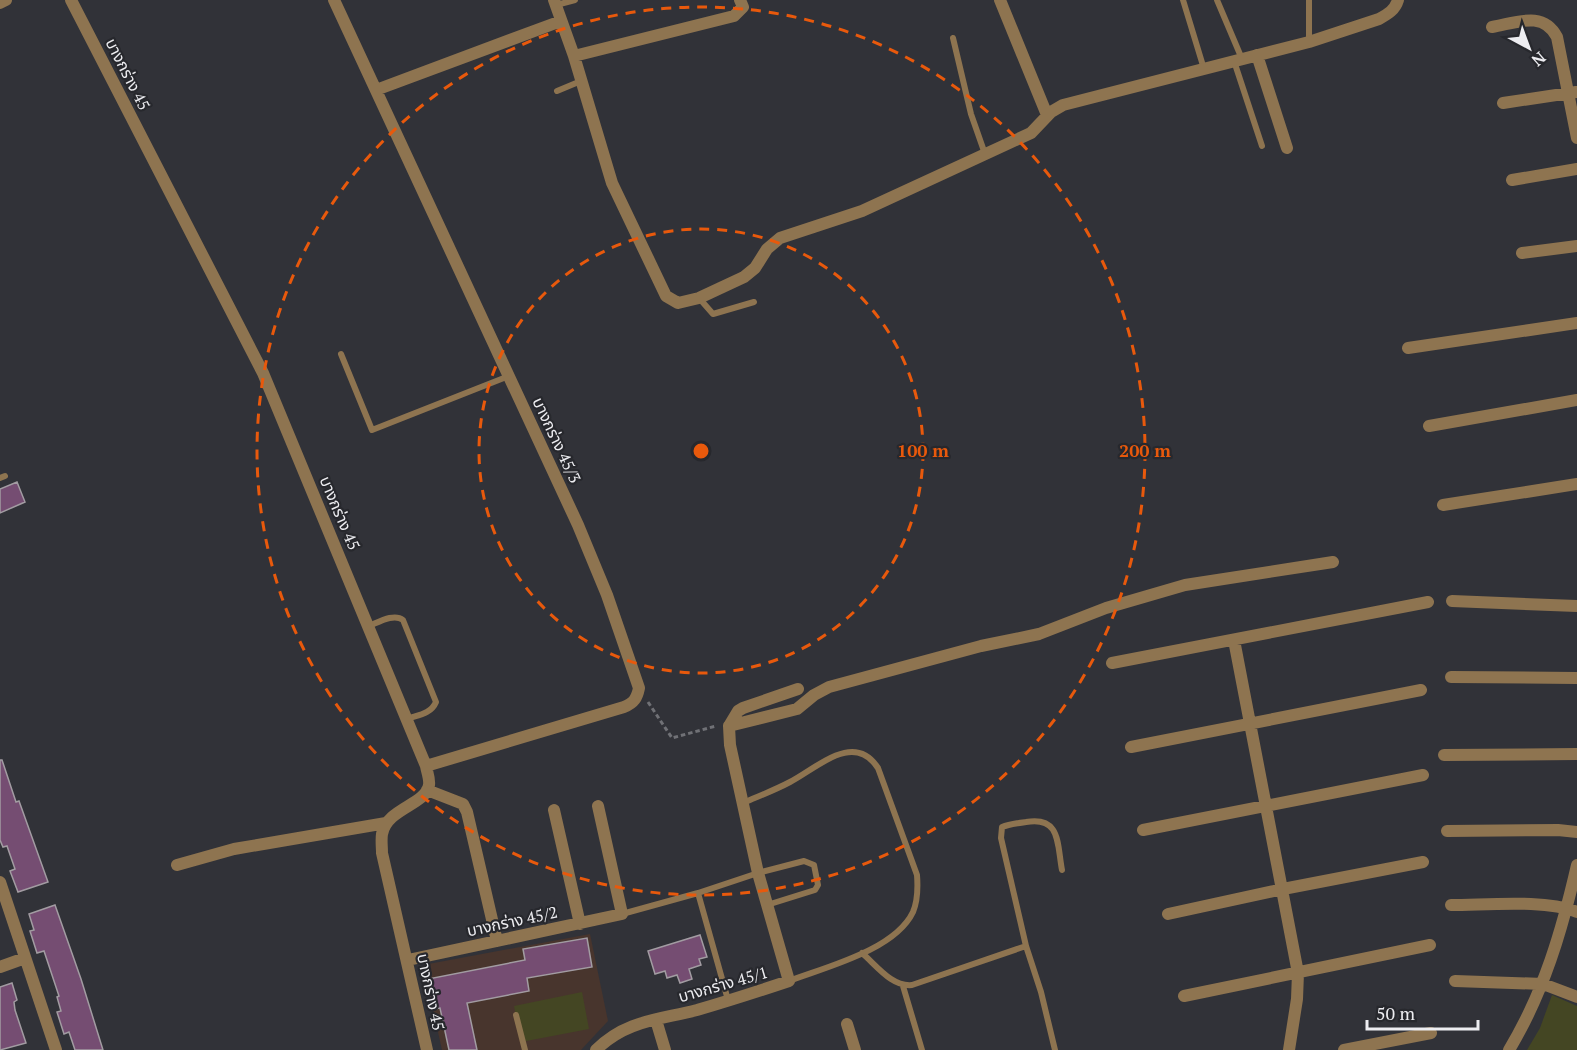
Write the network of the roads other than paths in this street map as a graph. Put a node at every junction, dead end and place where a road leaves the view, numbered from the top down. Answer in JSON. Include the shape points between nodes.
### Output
{"nodes":[{"id":1,"x":6,"y":0,"type":"edge"},
{"id":2,"x":71,"y":0,"type":"edge"},
{"id":3,"x":334,"y":0,"type":"edge"},
{"id":4,"x":575,"y":0,"type":"edge"},
{"id":5,"x":740,"y":0,"type":"edge"},
{"id":6,"x":1000,"y":0,"type":"edge"},
{"id":7,"x":1183,"y":0,"type":"edge"},
{"id":8,"x":1217,"y":0,"type":"edge"},
{"id":9,"x":1309,"y":0,"type":"edge"},
{"id":10,"x":1398,"y":0,"type":"edge"},
{"id":11,"x":0,"y":3,"type":"edge"},
{"id":12,"x":555,"y":3,"type":"edge"},
{"id":13,"x":561,"y":21,"type":"junction"},
{"id":14,"x":1492,"y":27,"type":"dead end"},
{"id":15,"x":952,"y":38,"type":"dead end"},
{"id":16,"x":1309,"y":42,"type":"junction"},
{"id":17,"x":1257,"y":55,"type":"junction"},
{"id":18,"x":574,"y":56,"type":"junction"},
{"id":19,"x":1238,"y":60,"type":"junction"},
{"id":20,"x":1204,"y":69,"type":"junction"},
{"id":21,"x":581,"y":80,"type":"junction"},
{"id":22,"x":376,"y":90,"type":"junction"},
{"id":23,"x":556,"y":91,"type":"dead end"},
{"id":24,"x":1573,"y":92,"type":"edge"},
{"id":25,"x":1503,"y":103,"type":"dead end"},
{"id":26,"x":1047,"y":116,"type":"junction"},
{"id":27,"x":1577,"y":138,"type":"edge"},
{"id":28,"x":1262,"y":146,"type":"dead end"},
{"id":29,"x":1287,"y":148,"type":"dead end"},
{"id":30,"x":985,"y":154,"type":"junction"},
{"id":31,"x":1577,"y":169,"type":"edge"},
{"id":32,"x":1512,"y":180,"type":"dead end"},
{"id":33,"x":1577,"y":246,"type":"edge"},
{"id":34,"x":1522,"y":253,"type":"dead end"},
{"id":35,"x":699,"y":298,"type":"junction"},
{"id":36,"x":754,"y":302,"type":"dead end"},
{"id":37,"x":1577,"y":323,"type":"edge"},
{"id":38,"x":1408,"y":348,"type":"dead end"},
{"id":39,"x":341,"y":354,"type":"dead end"},
{"id":40,"x":509,"y":376,"type":"junction"},
{"id":41,"x":1577,"y":400,"type":"edge"},
{"id":42,"x":1429,"y":426,"type":"dead end"},
{"id":43,"x":1577,"y":484,"type":"edge"},
{"id":44,"x":1443,"y":505,"type":"dead end"},
{"id":45,"x":1333,"y":562,"type":"dead end"},
{"id":46,"x":1452,"y":601,"type":"dead end"},
{"id":47,"x":1428,"y":602,"type":"dead end"},
{"id":48,"x":1577,"y":606,"type":"edge"},
{"id":49,"x":369,"y":626,"type":"junction"},
{"id":50,"x":1234,"y":640,"type":"junction"},
{"id":51,"x":1112,"y":663,"type":"dead end"},
{"id":52,"x":1451,"y":677,"type":"dead end"},
{"id":53,"x":1577,"y":678,"type":"edge"},
{"id":54,"x":798,"y":689,"type":"dead end"},
{"id":55,"x":1421,"y":690,"type":"dead end"},
{"id":56,"x":407,"y":719,"type":"junction"},
{"id":57,"x":730,"y":723,"type":"junction"},
{"id":58,"x":1251,"y":723,"type":"junction"},
{"id":59,"x":1131,"y":747,"type":"dead end"},
{"id":60,"x":1577,"y":754,"type":"edge"},
{"id":61,"x":1444,"y":755,"type":"dead end"},
{"id":62,"x":426,"y":766,"type":"junction"},
{"id":63,"x":1423,"y":775,"type":"dead end"},
{"id":64,"x":427,"y":790,"type":"junction"},
{"id":65,"x":743,"y":803,"type":"junction"},
{"id":66,"x":598,"y":806,"type":"dead end"},
{"id":67,"x":1266,"y":808,"type":"junction"},
{"id":68,"x":554,"y":810,"type":"dead end"},
{"id":69,"x":386,"y":823,"type":"junction"},
{"id":70,"x":1143,"y":830,"type":"dead end"},
{"id":71,"x":1447,"y":831,"type":"dead end"},
{"id":72,"x":1577,"y":832,"type":"edge"},
{"id":73,"x":1423,"y":862,"type":"dead end"},
{"id":74,"x":177,"y":865,"type":"dead end"},
{"id":75,"x":1577,"y":865,"type":"edge"},
{"id":76,"x":1062,"y":870,"type":"dead end"},
{"id":77,"x":758,"y":873,"type":"junction"},
{"id":78,"x":0,"y":882,"type":"edge"},
{"id":79,"x":1283,"y":889,"type":"junction"},
{"id":80,"x":698,"y":893,"type":"junction"},
{"id":81,"x":766,"y":905,"type":"junction"},
{"id":82,"x":1451,"y":905,"type":"dead end"},
{"id":83,"x":1572,"y":910,"type":"edge"},
{"id":84,"x":622,"y":914,"type":"junction"},
{"id":85,"x":1168,"y":914,"type":"dead end"},
{"id":86,"x":580,"y":924,"type":"junction"},
{"id":87,"x":497,"y":941,"type":"junction"},
{"id":88,"x":1430,"y":945,"type":"dead end"},
{"id":89,"x":1026,"y":946,"type":"junction"},
{"id":90,"x":862,"y":953,"type":"junction"},
{"id":91,"x":25,"y":958,"type":"junction"},
{"id":92,"x":408,"y":960,"type":"junction"},
{"id":93,"x":0,"y":966,"type":"edge"},
{"id":94,"x":1298,"y":973,"type":"junction"},
{"id":95,"x":789,"y":981,"type":"junction"},
{"id":96,"x":1455,"y":981,"type":"dead end"},
{"id":97,"x":1543,"y":984,"type":"junction"},
{"id":98,"x":903,"y":986,"type":"junction"},
{"id":99,"x":1184,"y":996,"type":"dead end"},
{"id":100,"x":1577,"y":997,"type":"edge"},
{"id":101,"x":728,"y":1000,"type":"junction"},
{"id":102,"x":516,"y":1015,"type":"dead end"},
{"id":103,"x":656,"y":1020,"type":"junction"},
{"id":104,"x":847,"y":1024,"type":"dead end"},
{"id":105,"x":1431,"y":1033,"type":"dead end"},
{"id":106,"x":1389,"y":1046,"type":"edge"},
{"id":107,"x":54,"y":1050,"type":"edge"},
{"id":108,"x":427,"y":1050,"type":"edge"},
{"id":109,"x":525,"y":1050,"type":"edge"},
{"id":110,"x":596,"y":1050,"type":"edge"},
{"id":111,"x":665,"y":1050,"type":"edge"},
{"id":112,"x":855,"y":1050,"type":"edge"},
{"id":113,"x":922,"y":1050,"type":"edge"},
{"id":114,"x":1055,"y":1050,"type":"edge"},
{"id":115,"x":1289,"y":1050,"type":"edge"},
{"id":116,"x":1344,"y":1050,"type":"edge"},
{"id":117,"x":1509,"y":1050,"type":"edge"}],
"edges":[{"from":1,"to":11,"type":"street"},
{"from":2,"to":49,"type":"street","name":"บางกร่าง 45","via":[[263,373]]},
{"from":3,"to":22,"type":"street","name":"บางกร่าง 45/3"},
{"from":4,"to":12,"type":"lane"},
{"from":5,"to":18,"type":"street","via":[[743,7],[734,16]]},
{"from":6,"to":26,"type":"street"},
{"from":7,"to":20,"type":"lane"},
{"from":8,"to":19,"type":"lane"},
{"from":9,"to":16,"type":"lane"},
{"from":10,"to":16,"type":"street","via":[[1389,14],[1379,19]]},
{"from":12,"to":13,"type":"street"},
{"from":13,"to":18,"type":"street"},
{"from":13,"to":22,"type":"street"},
{"from":14,"to":24,"type":"street","via":[[1536,20],[1552,27]]},
{"from":15,"to":30,"type":"lane"},
{"from":16,"to":17,"type":"street"},
{"from":17,"to":19,"type":"street"},
{"from":17,"to":29,"type":"street"},
{"from":18,"to":21,"type":"street"},
{"from":19,"to":20,"type":"street"},
{"from":19,"to":28,"type":"lane"},
{"from":20,"to":26,"type":"street","via":[[1063,105]]},
{"from":21,"to":23,"type":"lane"},
{"from":21,"to":35,"type":"street","via":[[612,183],[666,296],[678,303]]},
{"from":22,"to":40,"type":"street","name":"บางกร่าง 45/3"},
{"from":24,"to":25,"type":"street"},
{"from":24,"to":27,"type":"street"},
{"from":26,"to":30,"type":"street","via":[[1031,133]]},
{"from":30,"to":35,"type":"street","via":[[862,211],[780,238],[744,277]]},
{"from":31,"to":32,"type":"street"},
{"from":33,"to":34,"type":"street"},
{"from":35,"to":36,"type":"lane","via":[[713,314]]},
{"from":37,"to":38,"type":"street"},
{"from":39,"to":40,"type":"lane","via":[[372,430]]},
{"from":40,"to":62,"type":"street","name":"บางกร่าง 45/3","via":[[607,595],[639,688],[632,704],[624,707]]},
{"from":41,"to":42,"type":"street"},
{"from":43,"to":44,"type":"street"},
{"from":45,"to":57,"type":"street","via":[[1185,585],[1106,608],[1039,634],[837,685],[820,691],[797,709]]},
{"from":46,"to":48,"type":"street"},
{"from":47,"to":50,"type":"street"},
{"from":49,"to":56,"type":"street","name":"บางกร่าง 45"},
{"from":49,"to":56,"type":"lane","via":[[394,617],[403,620],[436,702],[428,712]]},
{"from":50,"to":51,"type":"street"},
{"from":50,"to":58,"type":"street"},
{"from":52,"to":53,"type":"street"},
{"from":54,"to":57,"type":"street","via":[[743,708]]},
{"from":55,"to":58,"type":"street"},
{"from":56,"to":62,"type":"street","name":"บางกร่าง 45"},
{"from":57,"to":65,"type":"street","via":[[730,745]]},
{"from":58,"to":59,"type":"street"},
{"from":58,"to":67,"type":"street"},
{"from":60,"to":61,"type":"street"},
{"from":62,"to":64,"type":"street","name":"บางกร่าง 45"},
{"from":63,"to":67,"type":"street"},
{"from":64,"to":69,"type":"street"},
{"from":64,"to":87,"type":"street","via":[[463,804],[467,812]]},
{"from":65,"to":77,"type":"street"},
{"from":65,"to":90,"type":"lane","name":"บางกร่าง 45/1","via":[[841,754],[862,752],[873,761],[917,875],[918,889],[912,912],[903,925]]},
{"from":66,"to":84,"type":"street"},
{"from":67,"to":70,"type":"street"},
{"from":67,"to":79,"type":"street"},
{"from":68,"to":86,"type":"street"},
{"from":69,"to":74,"type":"street","via":[[234,849]]},
{"from":69,"to":92,"type":"street","name":"บางกร่าง 45","via":[[382,853]]},
{"from":71,"to":72,"type":"street"},
{"from":73,"to":79,"type":"street"},
{"from":75,"to":83,"type":"street"},
{"from":76,"to":89,"type":"lane","via":[[1056,833],[1050,825],[1035,820],[1002,827],[1001,838]]},
{"from":77,"to":80,"type":"lane"},
{"from":77,"to":81,"type":"street"},
{"from":77,"to":81,"type":"lane","via":[[804,861],[814,865],[819,885],[814,890]]},
{"from":78,"to":91,"type":"street"},
{"from":79,"to":85,"type":"street"},
{"from":79,"to":94,"type":"street"},
{"from":80,"to":84,"type":"lane"},
{"from":80,"to":101,"type":"lane"},
{"from":81,"to":95,"type":"street"},
{"from":82,"to":83,"type":"street","via":[[1537,905]]},
{"from":83,"to":97,"type":"street"},
{"from":84,"to":86,"type":"street","name":"บางกร่าง 45/2"},
{"from":86,"to":87,"type":"street","name":"บางกร่าง 45/2"},
{"from":87,"to":92,"type":"street","name":"บางกร่าง 45/2"},
{"from":88,"to":94,"type":"street"},
{"from":89,"to":98,"type":"lane"},
{"from":89,"to":114,"type":"lane"},
{"from":90,"to":95,"type":"lane","name":"บางกร่าง 45/1"},
{"from":90,"to":98,"type":"lane"},
{"from":91,"to":93,"type":"street"},
{"from":91,"to":107,"type":"street"},
{"from":92,"to":108,"type":"street","name":"บางกร่าง 45"},
{"from":94,"to":99,"type":"street"},
{"from":94,"to":115,"type":"street"},
{"from":95,"to":101,"type":"street","name":"บางกร่าง 45/1"},
{"from":96,"to":97,"type":"street"},
{"from":97,"to":100,"type":"street"},
{"from":97,"to":117,"type":"street"},
{"from":98,"to":113,"type":"lane"},
{"from":101,"to":103,"type":"street","name":"บางกร่าง 45/1"},
{"from":102,"to":109,"type":"lane"},
{"from":103,"to":110,"type":"street","name":"บางกร่าง 45/1","via":[[631,1025]]},
{"from":103,"to":111,"type":"street"},
{"from":104,"to":112,"type":"street"},
{"from":105,"to":106,"type":"street"},
{"from":106,"to":116,"type":"street"}]}
